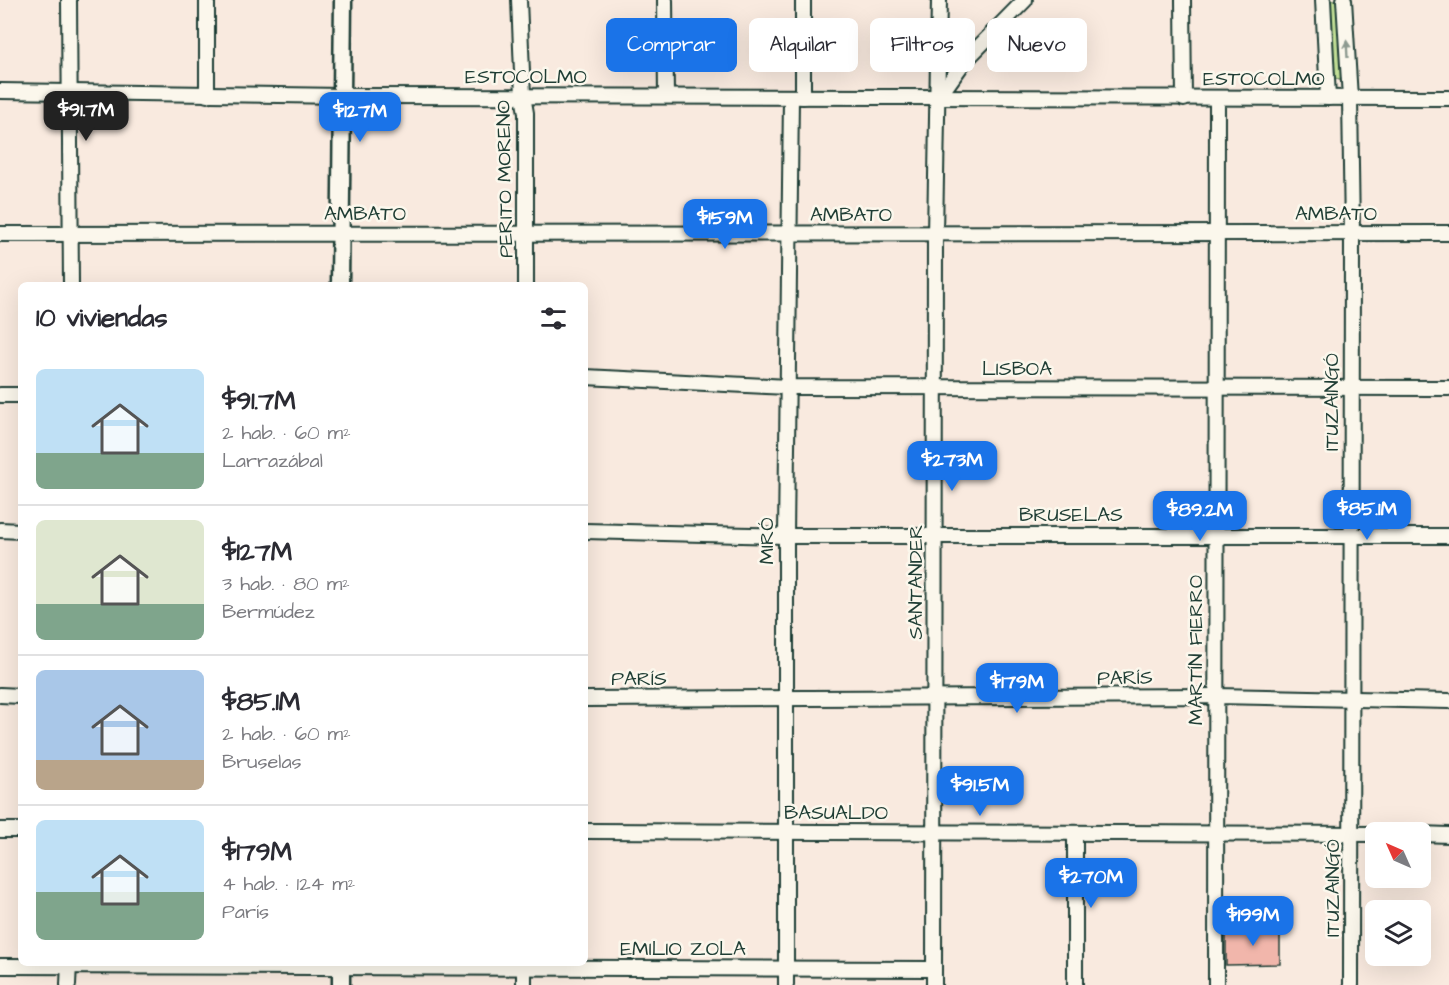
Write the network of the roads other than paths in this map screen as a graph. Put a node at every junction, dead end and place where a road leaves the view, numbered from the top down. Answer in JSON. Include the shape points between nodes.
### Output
{"nodes":[{"id":1,"x":69,"y":0,"type":"edge"},
{"id":2,"x":207,"y":0,"type":"edge"},
{"id":3,"x":343,"y":0,"type":"edge"},
{"id":4,"x":519,"y":0,"type":"edge"},
{"id":5,"x":666,"y":0,"type":"edge"},
{"id":6,"x":803,"y":0,"type":"edge"},
{"id":7,"x":939,"y":0,"type":"edge"},
{"id":8,"x":1025,"y":0,"type":"edge"},
{"id":9,"x":1183,"y":0,"type":"edge"},
{"id":10,"x":1323,"y":0,"type":"edge"},
{"id":11,"x":1344,"y":0,"type":"edge"},
{"id":12,"x":939,"y":18,"type":"edge"},
{"id":13,"x":975,"y":51,"type":"edge"},
{"id":14,"x":939,"y":72,"type":"edge"},
{"id":15,"x":956,"y":72,"type":"edge"},
{"id":16,"x":0,"y":91,"type":"edge"},
{"id":17,"x":70,"y":93,"type":"junction"},
{"id":18,"x":207,"y":95,"type":"junction"},
{"id":19,"x":343,"y":96,"type":"junction"},
{"id":20,"x":523,"y":96,"type":"junction"},
{"id":21,"x":666,"y":96,"type":"junction"},
{"id":22,"x":797,"y":98,"type":"junction"},
{"id":23,"x":938,"y":98,"type":"junction"},
{"id":24,"x":1328,"y":98,"type":"junction"},
{"id":25,"x":1350,"y":98,"type":"junction"},
{"id":26,"x":1449,"y":98,"type":"edge"},
{"id":27,"x":1184,"y":99,"type":"junction"},
{"id":28,"x":1217,"y":99,"type":"junction"},
{"id":29,"x":71,"y":233,"type":"junction"},
{"id":30,"x":340,"y":233,"type":"junction"},
{"id":31,"x":1217,"y":233,"type":"junction"},
{"id":32,"x":1352,"y":233,"type":"junction"},
{"id":33,"x":1449,"y":233,"type":"edge"},
{"id":34,"x":0,"y":234,"type":"edge"},
{"id":35,"x":526,"y":234,"type":"junction"},
{"id":36,"x":790,"y":234,"type":"junction"},
{"id":37,"x":935,"y":235,"type":"junction"},
{"id":38,"x":71,"y":282,"type":"edge"},
{"id":39,"x":340,"y":282,"type":"edge"},
{"id":40,"x":526,"y":282,"type":"edge"},
{"id":41,"x":588,"y":377,"type":"edge"},
{"id":42,"x":788,"y":387,"type":"junction"},
{"id":43,"x":1216,"y":387,"type":"junction"},
{"id":44,"x":1351,"y":388,"type":"junction"},
{"id":45,"x":1449,"y":388,"type":"edge"},
{"id":46,"x":936,"y":389,"type":"junction"},
{"id":47,"x":0,"y":395,"type":"edge"},
{"id":48,"x":18,"y":395,"type":"edge"},
{"id":49,"x":0,"y":530,"type":"edge"},
{"id":50,"x":18,"y":531,"type":"edge"},
{"id":51,"x":588,"y":531,"type":"edge"},
{"id":52,"x":936,"y":534,"type":"junction"},
{"id":53,"x":786,"y":536,"type":"junction"},
{"id":54,"x":1216,"y":536,"type":"junction"},
{"id":55,"x":1351,"y":536,"type":"junction"},
{"id":56,"x":1449,"y":536,"type":"edge"},
{"id":57,"x":0,"y":695,"type":"edge"},
{"id":58,"x":18,"y":696,"type":"edge"},
{"id":59,"x":1216,"y":696,"type":"junction"},
{"id":60,"x":588,"y":699,"type":"edge"},
{"id":61,"x":787,"y":699,"type":"junction"},
{"id":62,"x":934,"y":699,"type":"junction"},
{"id":63,"x":1353,"y":701,"type":"junction"},
{"id":64,"x":1449,"y":701,"type":"edge"},
{"id":65,"x":0,"y":830,"type":"edge"},
{"id":66,"x":18,"y":830,"type":"edge"},
{"id":67,"x":588,"y":831,"type":"edge"},
{"id":68,"x":936,"y":832,"type":"junction"},
{"id":69,"x":788,"y":833,"type":"junction"},
{"id":70,"x":1215,"y":833,"type":"junction"},
{"id":71,"x":1352,"y":833,"type":"junction"},
{"id":72,"x":1075,"y":834,"type":"junction"},
{"id":73,"x":1365,"y":834,"type":"edge"},
{"id":74,"x":1431,"y":834,"type":"edge"},
{"id":75,"x":1449,"y":835,"type":"edge"},
{"id":76,"x":0,"y":966,"type":"edge"},
{"id":77,"x":18,"y":966,"type":"edge"},
{"id":78,"x":69,"y":966,"type":"edge"},
{"id":79,"x":108,"y":966,"type":"edge"},
{"id":80,"x":524,"y":966,"type":"edge"},
{"id":81,"x":786,"y":968,"type":"junction"},
{"id":82,"x":933,"y":969,"type":"junction"},
{"id":83,"x":341,"y":972,"type":"edge"},
{"id":84,"x":68,"y":985,"type":"edge"},
{"id":85,"x":524,"y":985,"type":"edge"},
{"id":86,"x":786,"y":985,"type":"edge"},
{"id":87,"x":934,"y":985,"type":"edge"},
{"id":88,"x":1075,"y":985,"type":"edge"},
{"id":89,"x":1216,"y":985,"type":"edge"},
{"id":90,"x":1351,"y":985,"type":"edge"}],
"edges":[{"from":1,"to":17,"type":"street"},
{"from":2,"to":18,"type":"street"},
{"from":3,"to":19,"type":"street"},
{"from":4,"to":20,"type":"street","name":"PERITO MORENO"},
{"from":5,"to":21,"type":"street"},
{"from":6,"to":22,"type":"street","name":"MIRÓ"},
{"from":7,"to":12,"type":"street","name":"SANTANDER"},
{"from":8,"to":13,"type":"street"},
{"from":9,"to":27,"type":"street"},
{"from":10,"to":24,"type":"street"},
{"from":25,"to":11,"type":"street","name":"ITUZAINGÓ","one_way":true},
{"from":14,"to":23,"type":"street","name":"SANTANDER"},
{"from":15,"to":23,"type":"street"},
{"from":16,"to":17,"type":"street","name":"ESTOCOLMO"},
{"from":17,"to":18,"type":"street","name":"ESTOCOLMO"},
{"from":17,"to":29,"type":"street"},
{"from":18,"to":19,"type":"street","name":"ESTOCOLMO"},
{"from":19,"to":20,"type":"street","name":"ESTOCOLMO"},
{"from":19,"to":30,"type":"street"},
{"from":20,"to":21,"type":"street","name":"ESTOCOLMO"},
{"from":20,"to":35,"type":"street","name":"PERITO MORENO"},
{"from":21,"to":22,"type":"street","name":"ESTOCOLMO"},
{"from":22,"to":23,"type":"street","name":"ESTOCOLMO"},
{"from":22,"to":36,"type":"street","name":"MIRÓ"},
{"from":23,"to":27,"type":"street","name":"ESTOCOLMO"},
{"from":23,"to":37,"type":"street","name":"SANTANDER"},
{"from":24,"to":25,"type":"street","name":"ESTOCOLMO"},
{"from":24,"to":28,"type":"street","name":"ESTOCOLMO"},
{"from":25,"to":26,"type":"street","name":"ESTOCOLMO"},
{"from":25,"to":32,"type":"street","name":"ITUZAINGÓ"},
{"from":27,"to":28,"type":"street","name":"ESTOCOLMO"},
{"from":28,"to":31,"type":"street","name":"MARTÍN FIERRO"},
{"from":29,"to":30,"type":"street","name":"AMBATO"},
{"from":29,"to":34,"type":"street","name":"AMBATO"},
{"from":29,"to":38,"type":"street"},
{"from":30,"to":35,"type":"street","name":"AMBATO"},
{"from":30,"to":39,"type":"street"},
{"from":31,"to":32,"type":"street","name":"AMBATO"},
{"from":31,"to":37,"type":"street","name":"AMBATO"},
{"from":31,"to":43,"type":"street","name":"MARTÍN FIERRO"},
{"from":32,"to":33,"type":"street","name":"AMBATO"},
{"from":32,"to":44,"type":"street","name":"ITUZAINGÓ"},
{"from":35,"to":36,"type":"street","name":"AMBATO"},
{"from":35,"to":40,"type":"street","name":"PERITO MORENO"},
{"from":36,"to":37,"type":"street","name":"AMBATO"},
{"from":36,"to":42,"type":"street","name":"MIRÓ"},
{"from":37,"to":46,"type":"street","name":"SANTANDER"},
{"from":41,"to":42,"type":"street","name":"LISBOA"},
{"from":42,"to":46,"type":"street","name":"LISBOA"},
{"from":42,"to":53,"type":"street","name":"MIRÓ"},
{"from":43,"to":44,"type":"street","name":"LISBOA"},
{"from":43,"to":46,"type":"street","name":"LISBOA"},
{"from":43,"to":54,"type":"street","name":"MARTÍN FIERRO"},
{"from":44,"to":45,"type":"street","name":"LISBOA"},
{"from":44,"to":55,"type":"street","name":"ITUZAINGÓ"},
{"from":46,"to":52,"type":"street","name":"SANTANDER"},
{"from":47,"to":48,"type":"street"},
{"from":49,"to":50,"type":"street"},
{"from":51,"to":53,"type":"street","name":"BRUSELAS"},
{"from":52,"to":53,"type":"street","name":"BRUSELAS"},
{"from":52,"to":54,"type":"street","name":"BRUSELAS"},
{"from":52,"to":62,"type":"street","name":"SANTANDER"},
{"from":53,"to":61,"type":"street","name":"MIRÓ"},
{"from":54,"to":55,"type":"street","name":"BRUSELAS"},
{"from":54,"to":59,"type":"street","name":"MARTÍN FIERRO"},
{"from":55,"to":56,"type":"street","name":"BRUSELAS"},
{"from":55,"to":63,"type":"street","name":"ITUZAINGÓ"},
{"from":57,"to":58,"type":"street"},
{"from":59,"to":62,"type":"street","name":"PARÍS"},
{"from":59,"to":63,"type":"street","name":"PARÍS"},
{"from":59,"to":70,"type":"street","name":"MARTÍN FIERRO"},
{"from":60,"to":61,"type":"street","name":"PARÍS"},
{"from":61,"to":62,"type":"street","name":"PARÍS"},
{"from":61,"to":69,"type":"street","name":"MIRÓ"},
{"from":62,"to":68,"type":"street","name":"SANTANDER"},
{"from":63,"to":64,"type":"street","name":"PARÍS"},
{"from":63,"to":71,"type":"street","name":"ITUZAINGÓ"},
{"from":65,"to":66,"type":"street"},
{"from":67,"to":69,"type":"street","name":"BASUALDO"},
{"from":68,"to":69,"type":"street","name":"BASUALDO"},
{"from":68,"to":72,"type":"street","name":"BASUALDO"},
{"from":68,"to":82,"type":"street","name":"SANTANDER"},
{"from":69,"to":81,"type":"street","name":"MIRÓ"},
{"from":70,"to":71,"type":"street","name":"BASUALDO"},
{"from":70,"to":72,"type":"street","name":"BASUALDO"},
{"from":70,"to":89,"type":"street","name":"MARTÍN FIERRO"},
{"from":71,"to":73,"type":"street","name":"BASUALDO"},
{"from":71,"to":90,"type":"street","name":"ITUZAINGÓ"},
{"from":72,"to":88,"type":"street"},
{"from":74,"to":75,"type":"street"},
{"from":76,"to":77,"type":"street","name":"EMILIO ZOLA"},
{"from":78,"to":84,"type":"street"},
{"from":79,"to":83,"type":"street","name":"EMILIO ZOLA"},
{"from":80,"to":81,"type":"street","name":"EMILIO ZOLA"},
{"from":80,"to":83,"type":"street","name":"EMILIO ZOLA"},
{"from":80,"to":85,"type":"street"},
{"from":81,"to":82,"type":"street","name":"EMILIO ZOLA"},
{"from":81,"to":86,"type":"street","name":"MIRÓ"},
{"from":82,"to":87,"type":"street","name":"SANTANDER"}]}
